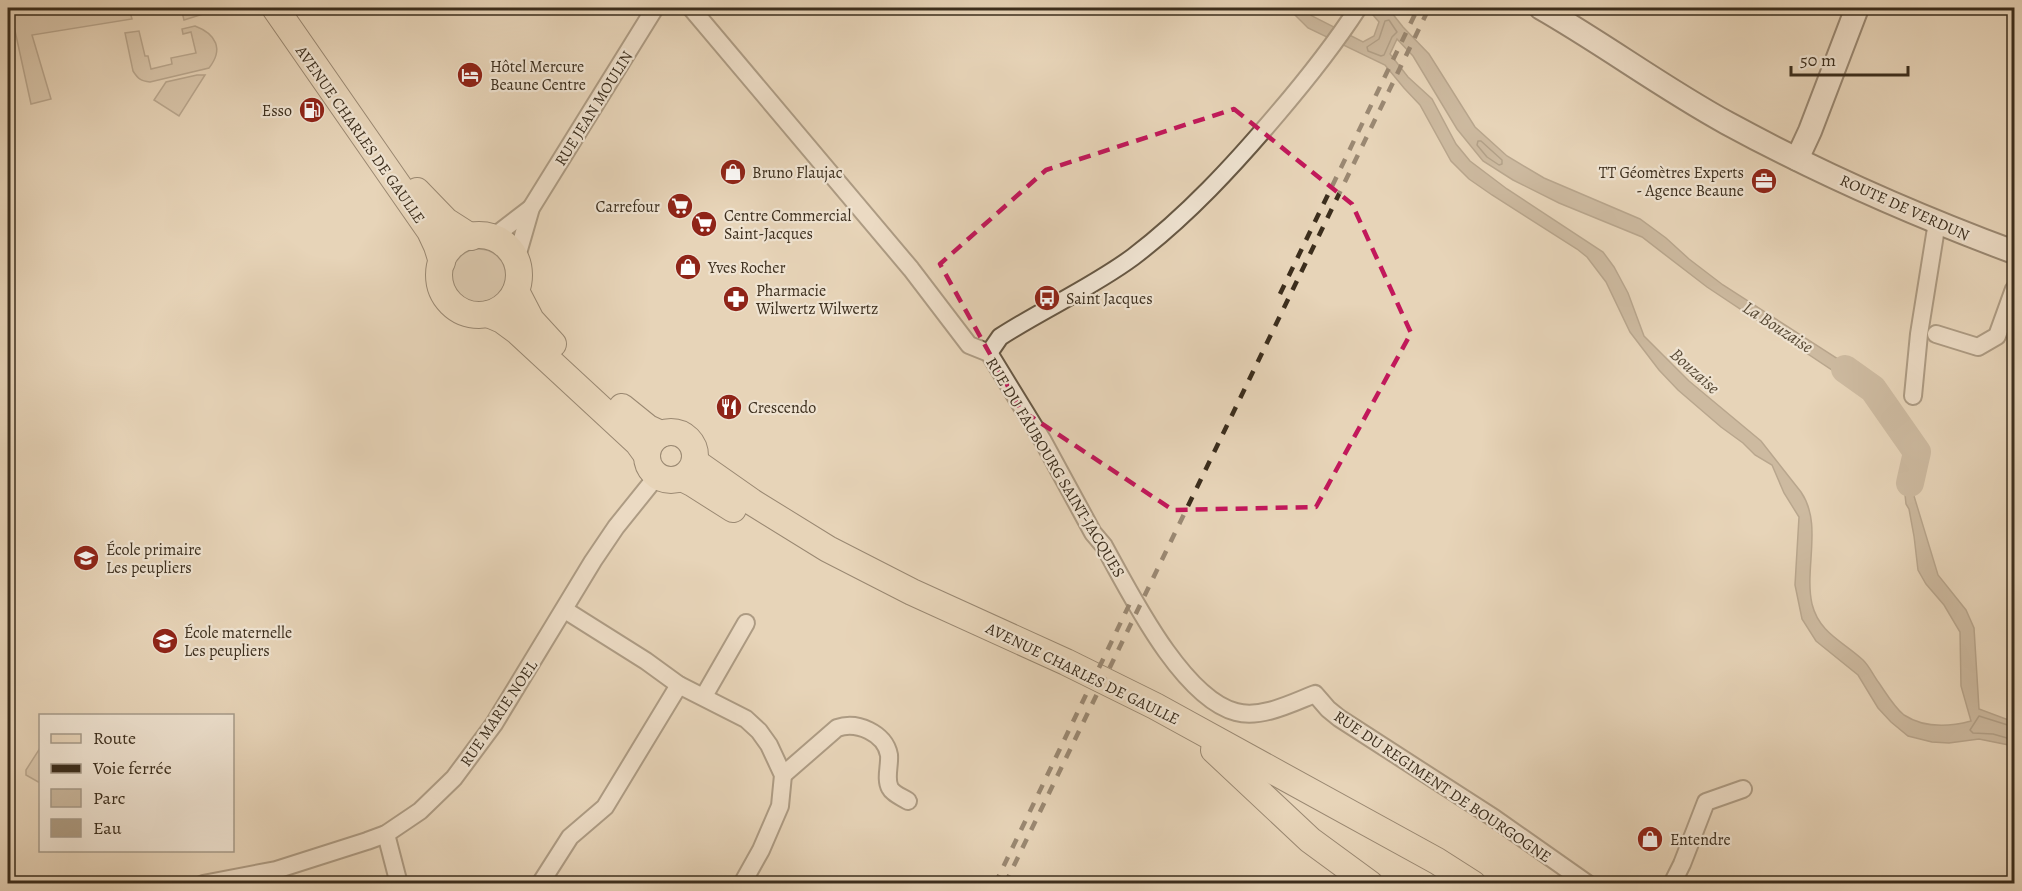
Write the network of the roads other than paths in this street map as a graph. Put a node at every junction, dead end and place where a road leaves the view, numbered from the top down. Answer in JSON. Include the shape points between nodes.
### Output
{"nodes":[{"id":1,"x":275,"y":8,"type":"edge"},
{"id":2,"x":294,"y":8,"type":"edge"},
{"id":3,"x":655,"y":8,"type":"edge"},
{"id":4,"x":691,"y":8,"type":"edge"},
{"id":5,"x":1358,"y":8,"type":"edge"},
{"id":6,"x":1541,"y":8,"type":"edge"},
{"id":7,"x":1857,"y":8,"type":"edge"},
{"id":8,"x":1797,"y":159,"type":"junction"},
{"id":9,"x":531,"y":208,"type":"junction"},
{"id":10,"x":1936,"y":222,"type":"junction"},
{"id":11,"x":481,"y":237,"type":"junction"},
{"id":12,"x":2014,"y":252,"type":"edge"},
{"id":13,"x":516,"y":260,"type":"junction"},
{"id":14,"x":442,"y":262,"type":"junction"},
{"id":15,"x":2014,"y":289,"type":"edge"},
{"id":16,"x":516,"y":291,"type":"junction"},
{"id":17,"x":488,"y":314,"type":"junction"},
{"id":18,"x":1936,"y":334,"type":"dead end"},
{"id":19,"x":989,"y":353,"type":"junction"},
{"id":20,"x":1913,"y":396,"type":"dead end"},
{"id":21,"x":661,"y":434,"type":"junction"},
{"id":22,"x":670,"y":468,"type":"junction"},
{"id":23,"x":565,"y":610,"type":"junction"},
{"id":24,"x":746,"y":623,"type":"dead end"},
{"id":25,"x":1176,"y":664,"type":"joint"},
{"id":26,"x":679,"y":685,"type":"junction"},
{"id":27,"x":704,"y":696,"type":"junction"},
{"id":28,"x":1214,"y":750,"type":"junction"},
{"id":29,"x":783,"y":775,"type":"junction"},
{"id":30,"x":1743,"y":789,"type":"dead end"},
{"id":31,"x":908,"y":801,"type":"dead end"},
{"id":32,"x":386,"y":834,"type":"junction"},
{"id":33,"x":746,"y":882,"type":"edge"},
{"id":34,"x":203,"y":884,"type":"edge"},
{"id":35,"x":399,"y":884,"type":"edge"},
{"id":36,"x":540,"y":884,"type":"edge"},
{"id":37,"x":1370,"y":884,"type":"edge"},
{"id":38,"x":1449,"y":884,"type":"edge"},
{"id":39,"x":1473,"y":884,"type":"edge"},
{"id":40,"x":1588,"y":884,"type":"edge"},
{"id":41,"x":1672,"y":884,"type":"edge"}],
"edges":[{"from":1,"to":14,"type":"main road","name":"AVENUE CHARLES DE GAULLE","via":[[430,231]]},
{"from":2,"to":11,"type":"main road","name":"AVENUE CHARLES DE GAULLE","via":[[352,101],[414,188],[446,221]]},
{"from":3,"to":9,"type":"street","name":"RUE JEAN MOULIN"},
{"from":4,"to":19,"type":"street","name":"RUE DU FAUBOURG SAINT-JACQUES","via":[[969,345]]},
{"from":5,"to":19,"type":"street","via":[[1324,58],[1241,157],[1155,240],[1103,278],[1000,337]]},
{"from":6,"to":8,"type":"main road","name":"ROUTE DE VERDUN","via":[[1726,122]]},
{"from":7,"to":8,"type":"main road"},
{"from":8,"to":10,"type":"main road","name":"ROUTE DE VERDUN"},
{"from":9,"to":11,"type":"street","name":"RUE JEAN MOULIN"},
{"from":9,"to":13,"type":"street","name":"RUE JEAN MOULIN"},
{"from":10,"to":12,"type":"main road","name":"ROUTE DE VERDUN"},
{"from":10,"to":20,"type":"street"},
{"from":11,"to":13,"type":"main road","via":[[506,246]]},
{"from":11,"to":14,"type":"main road","via":[[463,239]]},
{"from":13,"to":16,"type":"main road"},
{"from":14,"to":17,"type":"main road","via":[[440,283],[447,298],[466,313]]},
{"from":15,"to":18,"type":"street","via":[[1997,336],[1978,347]]},
{"from":16,"to":17,"type":"main road","via":[[508,303]]},
{"from":16,"to":21,"type":"main road","via":[[531,320],[570,360],[638,421]]},
{"from":17,"to":22,"type":"main road","name":"AVENUE CHARLES DE GAULLE","via":[[517,331]]},
{"from":19,"to":25,"type":"street","name":"RUE DU FAUBOURG SAINT-JACQUES","via":[[1093,533]]},
{"from":21,"to":22,"type":"main road","via":[[651,442]]},
{"from":21,"to":22,"type":"main road","via":[[677,432],[694,447]]},
{"from":22,"to":23,"type":"street","name":"RUE MARIE NOEL","via":[[616,527]]},
{"from":22,"to":28,"type":"main road","name":"AVENUE CHARLES DE GAULLE","via":[[824,561]]},
{"from":22,"to":39,"type":"main road","name":"AVENUE CHARLES DE GAULLE","via":[[752,502],[828,549],[912,592],[1155,706]]},
{"from":23,"to":26,"type":"street"},
{"from":23,"to":32,"type":"street","name":"RUE MARIE NOEL","via":[[494,724],[454,778],[420,811]]},
{"from":24,"to":27,"type":"street"},
{"from":25,"to":40,"type":"street","name":"RUE DU REGIMENT DE BOURGOGNE","via":[[1206,696],[1237,713],[1269,710],[1316,694],[1339,718]]},
{"from":26,"to":27,"type":"street"},
{"from":26,"to":36,"type":"street","via":[[605,807],[570,837]]},
{"from":27,"to":29,"type":"street","via":[[746,719],[759,731]]},
{"from":28,"to":37,"type":"main road","via":[[1310,840]]},
{"from":28,"to":38,"type":"main road","name":"AVENUE CHARLES DE GAULLE","via":[[1335,812]]},
{"from":29,"to":31,"type":"street","via":[[837,728],[855,725],[883,742],[889,756],[888,786]]},
{"from":29,"to":33,"type":"street","via":[[780,806]]},
{"from":30,"to":41,"type":"street","via":[[1706,802]]},
{"from":32,"to":34,"type":"street","name":"RUE MARIE NOEL","via":[[276,870]]},
{"from":32,"to":35,"type":"street"}]}
